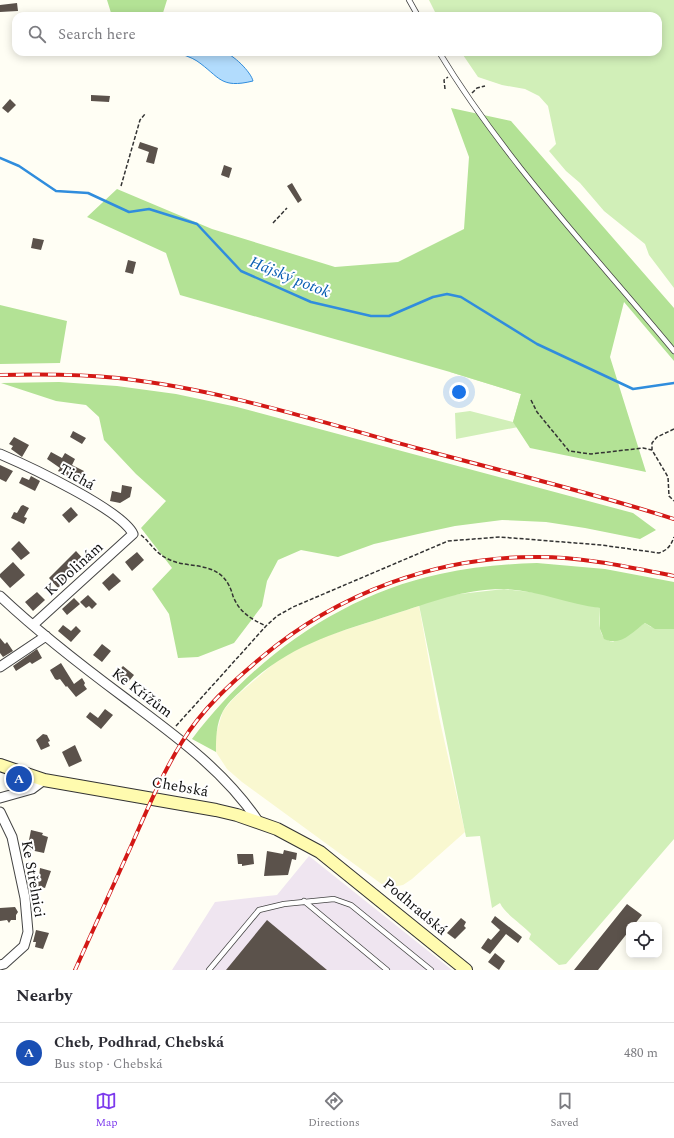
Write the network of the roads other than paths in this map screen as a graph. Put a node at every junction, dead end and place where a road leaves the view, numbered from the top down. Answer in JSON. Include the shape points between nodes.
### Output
{"nodes":[{"id":1,"x":409,"y":0,"type":"edge"},
{"id":2,"x":416,"y":12,"type":"edge"},
{"id":3,"x":442,"y":56,"type":"edge"},
{"id":4,"x":674,"y":351,"type":"edge"},
{"id":5,"x":0,"y":454,"type":"edge"},
{"id":6,"x":133,"y":534,"type":"joint"},
{"id":7,"x":0,"y":596,"type":"edge"},
{"id":8,"x":33,"y":625,"type":"junction"},
{"id":9,"x":46,"y":636,"type":"junction"},
{"id":10,"x":0,"y":667,"type":"edge"},
{"id":11,"x":0,"y":765,"type":"edge"},
{"id":12,"x":44,"y":780,"type":"junction"},
{"id":13,"x":0,"y":798,"type":"edge"},
{"id":14,"x":0,"y":812,"type":"edge"},
{"id":15,"x":258,"y":821,"type":"junction"},
{"id":16,"x":344,"y":869,"type":"joint"},
{"id":17,"x":304,"y":901,"type":"junction"},
{"id":18,"x":0,"y":966,"type":"edge"},
{"id":19,"x":209,"y":970,"type":"edge"},
{"id":20,"x":387,"y":970,"type":"edge"},
{"id":21,"x":431,"y":970,"type":"edge"},
{"id":22,"x":466,"y":970,"type":"edge"}],
"edges":[{"from":1,"to":2,"type":"lane"},
{"from":3,"to":4,"type":"lane","via":[[468,97],[554,210]]},
{"from":5,"to":6,"type":"street","name":"Tichá","via":[[68,486],[124,522]]},
{"from":6,"to":8,"type":"street","name":"K Dolinám"},
{"from":7,"to":8,"type":"street","name":"Ke Křížům"},
{"from":8,"to":9,"type":"street","name":"Ke Křížům"},
{"from":9,"to":10,"type":"street"},
{"from":9,"to":15,"type":"street","name":"Ke Křížům","via":[[170,732],[228,783]]},
{"from":11,"to":12,"type":"street","name":"Chebská"},
{"from":12,"to":13,"type":"street","via":[[32,789]]},
{"from":12,"to":15,"type":"street","name":"Chebská","via":[[193,805]]},
{"from":14,"to":18,"type":"street","name":"Ke Střelnici","via":[[12,837],[28,932],[24,946]]},
{"from":15,"to":16,"type":"street","name":"Chebská","via":[[320,852]]},
{"from":16,"to":22,"type":"street","name":"Podhradská"},
{"from":17,"to":19,"type":"lane","via":[[260,910]]},
{"from":17,"to":20,"type":"lane"},
{"from":17,"to":21,"type":"lane","via":[[334,899],[351,905]]}]}
